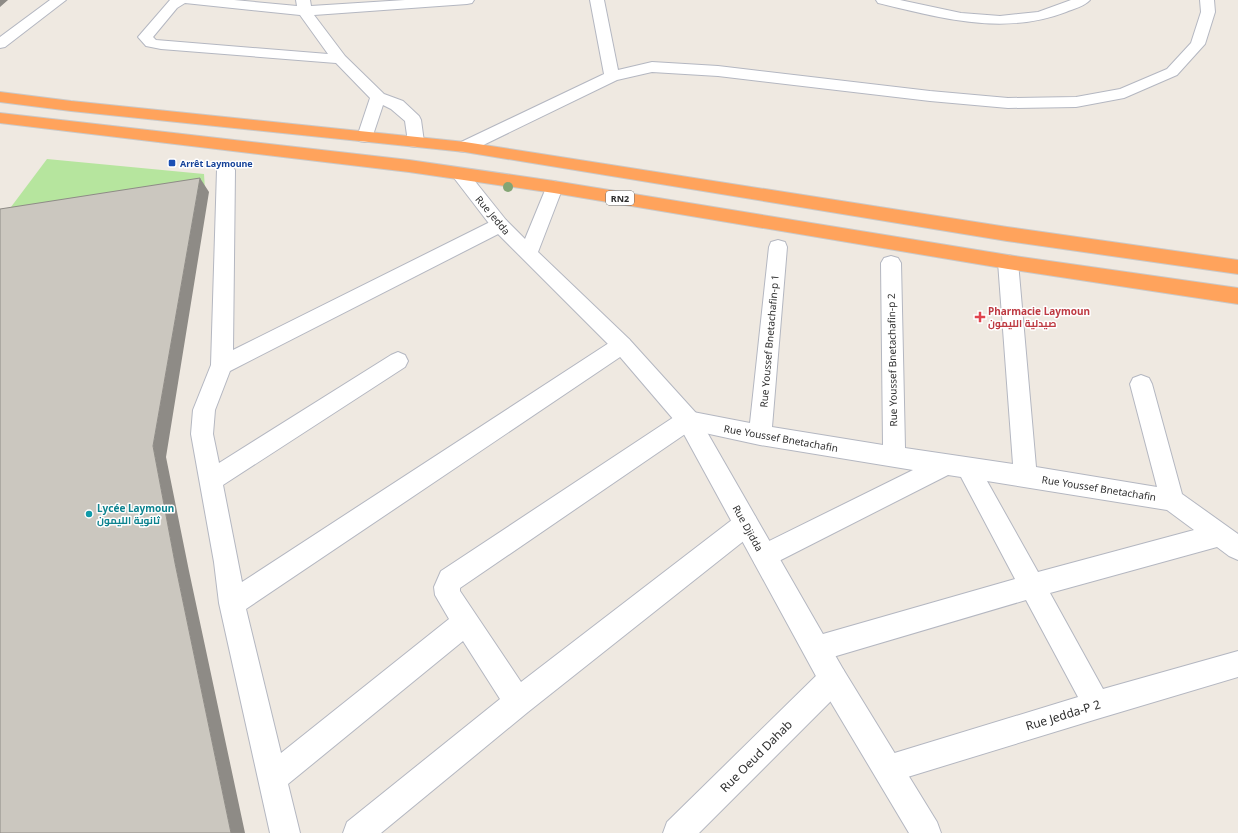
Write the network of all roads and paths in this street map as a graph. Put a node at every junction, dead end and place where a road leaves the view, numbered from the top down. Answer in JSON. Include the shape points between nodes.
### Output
{"nodes":[{"id":1,"x":59,"y":0,"type":"edge"},
{"id":2,"x":180,"y":0,"type":"edge"},
{"id":3,"x":190,"y":0,"type":"edge"},
{"id":4,"x":467,"y":0,"type":"edge"},
{"id":5,"x":597,"y":0,"type":"edge"},
{"id":6,"x":883,"y":0,"type":"edge"},
{"id":7,"x":1083,"y":0,"type":"edge"},
{"id":8,"x":1207,"y":0,"type":"edge"},
{"id":9,"x":303,"y":6,"type":"edge"},
{"id":10,"x":0,"y":44,"type":"edge"},
{"id":11,"x":340,"y":59,"type":"junction"},
{"id":12,"x":612,"y":76,"type":"junction"},
{"id":13,"x":0,"y":97,"type":"edge"},
{"id":14,"x":378,"y":97,"type":"junction"},
{"id":15,"x":0,"y":118,"type":"edge"},
{"id":16,"x":365,"y":137,"type":"junction"},
{"id":17,"x":416,"y":142,"type":"junction"},
{"id":18,"x":465,"y":147,"type":"junction"},
{"id":19,"x":226,"y":170,"type":"dead end"},
{"id":20,"x":460,"y":174,"type":"junction"},
{"id":21,"x":554,"y":187,"type":"junction"},
{"id":22,"x":500,"y":225,"type":"junction"},
{"id":23,"x":778,"y":247,"type":"dead end"},
{"id":24,"x":528,"y":254,"type":"junction"},
{"id":25,"x":891,"y":262,"type":"dead end"},
{"id":26,"x":1008,"y":262,"type":"junction"},
{"id":27,"x":1238,"y":267,"type":"edge"},
{"id":28,"x":1237,"y":299,"type":"edge"},
{"id":29,"x":622,"y":345,"type":"junction"},
{"id":30,"x":398,"y":361,"type":"dead end"},
{"id":31,"x":222,"y":365,"type":"junction"},
{"id":32,"x":1141,"y":384,"type":"dead end"},
{"id":33,"x":688,"y":420,"type":"junction"},
{"id":34,"x":760,"y":435,"type":"junction"},
{"id":35,"x":894,"y":457,"type":"junction"},
{"id":36,"x":957,"y":467,"type":"junction"},
{"id":37,"x":1025,"y":476,"type":"junction"},
{"id":38,"x":210,"y":481,"type":"junction"},
{"id":39,"x":1172,"y":500,"type":"junction"},
{"id":40,"x":746,"y":524,"type":"junction"},
{"id":41,"x":1229,"y":541,"type":"edge"},
{"id":42,"x":764,"y":556,"type":"junction"},
{"id":43,"x":1032,"y":586,"type":"junction"},
{"id":44,"x":232,"y":603,"type":"junction"},
{"id":45,"x":466,"y":622,"type":"junction"},
{"id":46,"x":816,"y":649,"type":"junction"},
{"id":47,"x":1238,"y":664,"type":"edge"},
{"id":48,"x":833,"y":679,"type":"junction"},
{"id":49,"x":518,"y":702,"type":"junction"},
{"id":50,"x":1097,"y":705,"type":"junction"},
{"id":51,"x":888,"y":768,"type":"junction"},
{"id":52,"x":272,"y":779,"type":"junction"},
{"id":53,"x":285,"y":833,"type":"edge"},
{"id":54,"x":358,"y":833,"type":"edge"},
{"id":55,"x":678,"y":833,"type":"edge"},
{"id":56,"x":926,"y":833,"type":"edge"}],
"edges":[{"from":1,"to":10,"type":"street"},
{"from":2,"to":11,"type":"street","via":[[172,5],[145,37],[147,40],[155,44],[187,48]]},
{"from":3,"to":9,"type":"street"},
{"from":4,"to":9,"type":"street"},
{"from":5,"to":12,"type":"street"},
{"from":6,"to":7,"type":"street","via":[[956,16],[1011,20],[1039,16]]},
{"from":8,"to":12,"type":"street","via":[[1208,12],[1198,44],[1172,72],[1124,93],[1076,102],[1008,103],[938,97],[668,67],[652,67]]},
{"from":9,"to":11,"type":"street"},
{"from":11,"to":14,"type":"street"},
{"from":12,"to":18,"type":"street"},
{"from":13,"to":16,"type":"highway"},
{"from":14,"to":16,"type":"street"},
{"from":14,"to":17,"type":"street","via":[[397,105],[413,120]]},
{"from":15,"to":20,"type":"highway","number":"RN2","via":[[357,159]]},
{"from":16,"to":17,"type":"highway"},
{"from":17,"to":18,"type":"highway"},
{"from":18,"to":27,"type":"highway","via":[[999,232]]},
{"from":19,"to":31,"type":"street"},
{"from":20,"to":21,"type":"highway","number":"RN2"},
{"from":20,"to":22,"type":"street","name":"Rue Jedda"},
{"from":21,"to":24,"type":"street"},
{"from":21,"to":26,"type":"highway","number":"RN2"},
{"from":22,"to":24,"type":"street","name":"Rue Jedda"},
{"from":22,"to":31,"type":"street"},
{"from":23,"to":34,"type":"street","name":"Rue Youssef Bnetachafin-p 1"},
{"from":24,"to":29,"type":"street","name":"Rue Djidda"},
{"from":25,"to":35,"type":"street","name":"Rue Youssef Bnetachafin-p 2"},
{"from":26,"to":28,"type":"highway","number":"RN2"},
{"from":26,"to":37,"type":"street"},
{"from":29,"to":33,"type":"street","name":"Rue Djidda"},
{"from":29,"to":44,"type":"street"},
{"from":30,"to":38,"type":"street"},
{"from":31,"to":38,"type":"street","via":[[204,410],[202,434]]},
{"from":32,"to":39,"type":"street"},
{"from":33,"to":34,"type":"street","name":"Rue Youssef Bnetachafin"},
{"from":33,"to":40,"type":"street","name":"Rue Djidda"},
{"from":33,"to":45,"type":"street","via":[[450,580],[447,587],[448,595]]},
{"from":34,"to":35,"type":"street","name":"Rue Youssef Bnetachafin"},
{"from":35,"to":36,"type":"street","name":"Rue Youssef Bnetachafin"},
{"from":36,"to":37,"type":"street","name":"Rue Youssef Bnetachafin"},
{"from":36,"to":42,"type":"street"},
{"from":36,"to":43,"type":"street"},
{"from":37,"to":39,"type":"street","name":"Rue Youssef Bnetachafin"},
{"from":38,"to":44,"type":"street"},
{"from":39,"to":41,"type":"street","name":"Rue Youssef Bnetachafin"},
{"from":40,"to":42,"type":"street","name":"Rue Djidda"},
{"from":40,"to":49,"type":"street"},
{"from":41,"to":43,"type":"street"},
{"from":42,"to":46,"type":"street","name":"Rue Djidda"},
{"from":43,"to":46,"type":"street"},
{"from":43,"to":50,"type":"street"},
{"from":44,"to":52,"type":"street"},
{"from":45,"to":49,"type":"street"},
{"from":45,"to":52,"type":"street"},
{"from":46,"to":48,"type":"street","name":"Rue Djidda"},
{"from":47,"to":50,"type":"street","name":"Rue Jedda-P 2"},
{"from":48,"to":51,"type":"street","name":"Rue Djidda"},
{"from":48,"to":55,"type":"street","name":"Rue Oeud Dahab"},
{"from":49,"to":54,"type":"street"},
{"from":50,"to":51,"type":"street","name":"Rue Jedda-P 2"},
{"from":51,"to":56,"type":"street","name":"Rue Djidda"},
{"from":52,"to":53,"type":"street"}]}
